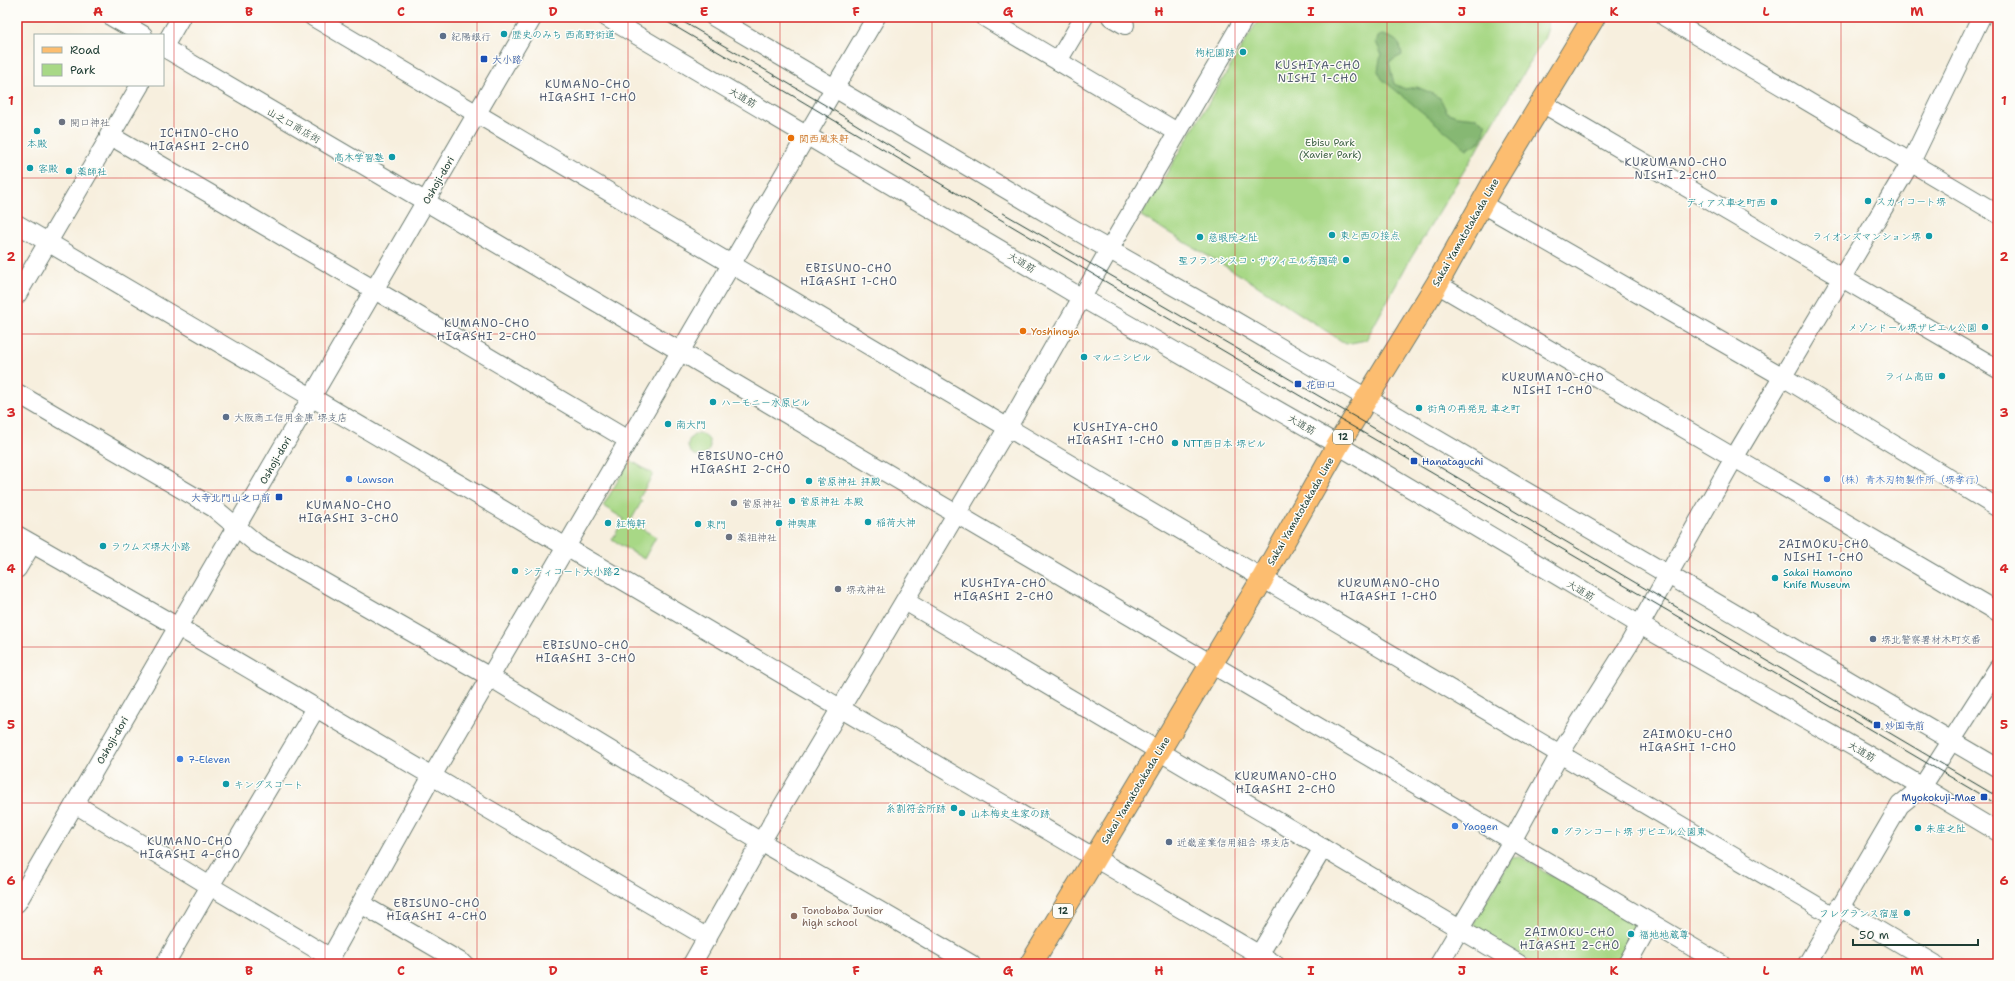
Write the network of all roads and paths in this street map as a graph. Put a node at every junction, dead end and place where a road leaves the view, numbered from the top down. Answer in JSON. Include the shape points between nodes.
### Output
{"nodes":[{"id":1,"x":112,"y":17,"type":"edge"},
{"id":2,"x":181,"y":17,"type":"edge"},
{"id":3,"x":313,"y":17,"type":"edge"},
{"id":4,"x":533,"y":17,"type":"edge"},
{"id":5,"x":606,"y":17,"type":"edge"},
{"id":6,"x":714,"y":17,"type":"edge"},
{"id":7,"x":876,"y":17,"type":"edge"},
{"id":8,"x":984,"y":17,"type":"edge"},
{"id":9,"x":1084,"y":17,"type":"edge"},
{"id":10,"x":1245,"y":17,"type":"edge"},
{"id":11,"x":1594,"y":17,"type":"edge"},
{"id":12,"x":1665,"y":17,"type":"edge"},
{"id":13,"x":1981,"y":17,"type":"edge"},
{"id":14,"x":140,"y":34,"type":"edge"},
{"id":15,"x":164,"y":46,"type":"edge"},
{"id":16,"x":164,"y":49,"type":"edge"},
{"id":17,"x":1058,"y":61,"type":"junction"},
{"id":18,"x":139,"y":86,"type":"edge"},
{"id":19,"x":834,"y":88,"type":"junction"},
{"id":20,"x":1542,"y":103,"type":"junction"},
{"id":21,"x":477,"y":114,"type":"junction"},
{"id":22,"x":1177,"y":132,"type":"junction"},
{"id":23,"x":109,"y":135,"type":"junction"},
{"id":24,"x":807,"y":135,"type":"junction"},
{"id":25,"x":1911,"y":162,"type":"junction"},
{"id":26,"x":426,"y":201,"type":"junction"},
{"id":27,"x":1482,"y":204,"type":"junction"},
{"id":28,"x":1998,"y":214,"type":"edge"},
{"id":29,"x":17,"y":224,"type":"edge"},
{"id":30,"x":49,"y":242,"type":"junction"},
{"id":31,"x":1109,"y":250,"type":"junction"},
{"id":32,"x":731,"y":265,"type":"junction"},
{"id":33,"x":1842,"y":277,"type":"junction"},
{"id":34,"x":1437,"y":284,"type":"junction"},
{"id":35,"x":374,"y":290,"type":"junction"},
{"id":36,"x":17,"y":295,"type":"edge"},
{"id":37,"x":1082,"y":298,"type":"junction"},
{"id":38,"x":680,"y":352,"type":"junction"},
{"id":39,"x":1998,"y":368,"type":"edge"},
{"id":40,"x":1783,"y":377,"type":"junction"},
{"id":41,"x":17,"y":393,"type":"edge"},
{"id":42,"x":311,"y":398,"type":"junction"},
{"id":43,"x":1366,"y":399,"type":"junction"},
{"id":44,"x":1008,"y":427,"type":"junction"},
{"id":45,"x":628,"y":440,"type":"junction"},
{"id":46,"x":1338,"y":445,"type":"junction"},
{"id":47,"x":1734,"y":458,"type":"junction"},
{"id":48,"x":1998,"y":508,"type":"edge"},
{"id":49,"x":955,"y":514,"type":"junction"},
{"id":50,"x":236,"y":526,"type":"junction"},
{"id":51,"x":24,"y":540,"type":"edge"},
{"id":52,"x":566,"y":548,"type":"junction"},
{"id":53,"x":17,"y":569,"type":"edge"},
{"id":54,"x":1668,"y":575,"type":"junction"},
{"id":55,"x":1262,"y":578,"type":"junction"},
{"id":56,"x":905,"y":601,"type":"junction"},
{"id":57,"x":1998,"y":612,"type":"edge"},
{"id":58,"x":1640,"y":625,"type":"junction"},
{"id":59,"x":178,"y":627,"type":"junction"},
{"id":60,"x":1210,"y":664,"type":"junction"},
{"id":61,"x":1998,"y":668,"type":"edge"},
{"id":62,"x":490,"y":677,"type":"junction"},
{"id":63,"x":316,"y":708,"type":"junction"},
{"id":64,"x":841,"y":709,"type":"junction"},
{"id":65,"x":1952,"y":742,"type":"junction"},
{"id":66,"x":1159,"y":752,"type":"junction"},
{"id":67,"x":1561,"y":752,"type":"junction"},
{"id":68,"x":1998,"y":768,"type":"edge"},
{"id":69,"x":432,"y":776,"type":"junction"},
{"id":70,"x":1922,"y":787,"type":"junction"},
{"id":71,"x":75,"y":804,"type":"junction"},
{"id":72,"x":1998,"y":832,"type":"edge"},
{"id":73,"x":1512,"y":841,"type":"junction"},
{"id":74,"x":761,"y":842,"type":"junction"},
{"id":75,"x":1323,"y":848,"type":"junction"},
{"id":76,"x":1094,"y":857,"type":"junction"},
{"id":77,"x":210,"y":886,"type":"junction"},
{"id":78,"x":20,"y":892,"type":"edge"},
{"id":79,"x":361,"y":904,"type":"junction"},
{"id":80,"x":1837,"y":911,"type":"junction"},
{"id":81,"x":1650,"y":923,"type":"junction"},
{"id":82,"x":1460,"y":929,"type":"junction"},
{"id":83,"x":708,"y":938,"type":"junction"},
{"id":84,"x":1267,"y":960,"type":"edge"},
{"id":85,"x":329,"y":961,"type":"edge"},
{"id":86,"x":165,"y":964,"type":"edge"},
{"id":87,"x":464,"y":964,"type":"edge"},
{"id":88,"x":692,"y":964,"type":"edge"},
{"id":89,"x":971,"y":964,"type":"edge"},
{"id":90,"x":1031,"y":964,"type":"edge"},
{"id":91,"x":1439,"y":964,"type":"edge"},
{"id":92,"x":1519,"y":964,"type":"edge"},
{"id":93,"x":1628,"y":964,"type":"edge"},
{"id":94,"x":1721,"y":964,"type":"edge"},
{"id":95,"x":1807,"y":964,"type":"edge"},
{"id":96,"x":1935,"y":964,"type":"edge"}],
"edges":[{"from":1,"to":14,"type":"street"},
{"from":2,"to":15,"type":"street"},
{"from":3,"to":21,"type":"street"},
{"from":4,"to":21,"type":"street","name":"Oshoji-dori"},
{"from":5,"to":24,"type":"street","name":"大道筋"},
{"from":6,"to":19,"type":"street"},
{"from":7,"to":19,"type":"street"},
{"from":8,"to":17,"type":"street"},
{"from":9,"to":17,"type":"street"},
{"from":10,"to":22,"type":"street"},
{"from":11,"to":20,"type":"main road","name":"Sakai Yamatotakada Line","number":"12"},
{"from":12,"to":25,"type":"street"},
{"from":13,"to":25,"type":"street"},
{"from":16,"to":26,"type":"street","name":"山之口商店街"},
{"from":17,"to":22,"type":"street"},
{"from":18,"to":23,"type":"street"},
{"from":19,"to":24,"type":"street"},
{"from":19,"to":31,"type":"street"},
{"from":20,"to":27,"type":"main road","name":"Sakai Yamatotakada Line","number":"12"},
{"from":20,"to":33,"type":"street"},
{"from":21,"to":26,"type":"street","name":"Oshoji-dori"},
{"from":21,"to":32,"type":"street"},
{"from":22,"to":31,"type":"street"},
{"from":23,"to":30,"type":"street"},
{"from":23,"to":35,"type":"street"},
{"from":24,"to":32,"type":"street"},
{"from":24,"to":37,"type":"street","name":"大道筋"},
{"from":25,"to":28,"type":"street"},
{"from":25,"to":33,"type":"street"},
{"from":26,"to":35,"type":"street","name":"Oshoji-dori"},
{"from":26,"to":38,"type":"street","name":"山之口商店街"},
{"from":27,"to":34,"type":"main road","name":"Sakai Yamatotakada Line","number":"12"},
{"from":27,"to":40,"type":"street"},
{"from":29,"to":30,"type":"street"},
{"from":30,"to":36,"type":"street"},
{"from":30,"to":42,"type":"street"},
{"from":31,"to":37,"type":"street"},
{"from":31,"to":43,"type":"street"},
{"from":32,"to":38,"type":"street"},
{"from":32,"to":44,"type":"street"},
{"from":33,"to":39,"type":"street"},
{"from":33,"to":40,"type":"street"},
{"from":34,"to":43,"type":"main road","name":"Sakai Yamatotakada Line","number":"12"},
{"from":34,"to":47,"type":"street"},
{"from":35,"to":42,"type":"street","name":"Oshoji-dori"},
{"from":35,"to":45,"type":"street"},
{"from":37,"to":44,"type":"street"},
{"from":37,"to":46,"type":"street","name":"大道筋"},
{"from":38,"to":45,"type":"street"},
{"from":38,"to":49,"type":"street","name":"山之口商店街"},
{"from":40,"to":47,"type":"street"},
{"from":40,"to":48,"type":"street"},
{"from":41,"to":50,"type":"street","via":[[214,508]]},
{"from":42,"to":50,"type":"street","name":"Oshoji-dori"},
{"from":42,"to":52,"type":"street"},
{"from":43,"to":46,"type":"main road","name":"Sakai Yamatotakada Line","number":"12"},
{"from":43,"to":54,"type":"street"},
{"from":44,"to":49,"type":"street"},
{"from":44,"to":55,"type":"street"},
{"from":45,"to":52,"type":"street"},
{"from":46,"to":55,"type":"main road","name":"Sakai Yamatotakada Line","number":"12"},
{"from":46,"to":58,"type":"street","name":"大道筋"},
{"from":47,"to":54,"type":"street"},
{"from":47,"to":57,"type":"street"},
{"from":49,"to":56,"type":"street"},
{"from":49,"to":60,"type":"street","name":"山之口商店街"},
{"from":50,"to":59,"type":"street","name":"Oshoji-dori"},
{"from":50,"to":62,"type":"street","via":[[257,544]]},
{"from":51,"to":53,"type":"street"},
{"from":51,"to":59,"type":"street"},
{"from":52,"to":62,"type":"street"},
{"from":52,"to":64,"type":"street"},
{"from":54,"to":58,"type":"street"},
{"from":54,"to":65,"type":"street"},
{"from":55,"to":60,"type":"main road","name":"Sakai Yamatotakada Line","number":"12"},
{"from":55,"to":67,"type":"street"},
{"from":56,"to":64,"type":"street"},
{"from":56,"to":66,"type":"street"},
{"from":58,"to":67,"type":"street"},
{"from":58,"to":70,"type":"street","name":"大道筋"},
{"from":59,"to":63,"type":"street"},
{"from":59,"to":71,"type":"street","name":"Oshoji-dori"},
{"from":60,"to":66,"type":"main road","name":"Sakai Yamatotakada Line","number":"12"},
{"from":60,"to":73,"type":"street","name":"山之口商店街"},
{"from":61,"to":65,"type":"street"},
{"from":62,"to":69,"type":"street"},
{"from":62,"to":74,"type":"street"},
{"from":63,"to":69,"type":"street"},
{"from":63,"to":77,"type":"street"},
{"from":64,"to":74,"type":"street"},
{"from":64,"to":76,"type":"street"},
{"from":65,"to":68,"type":"street"},
{"from":65,"to":70,"type":"street"},
{"from":66,"to":75,"type":"street"},
{"from":66,"to":76,"type":"main road","name":"Sakai Yamatotakada Line","number":"12"},
{"from":67,"to":73,"type":"street"},
{"from":67,"to":80,"type":"street"},
{"from":69,"to":79,"type":"street"},
{"from":69,"to":83,"type":"street"},
{"from":70,"to":72,"type":"street","name":"大道筋"},
{"from":70,"to":80,"type":"street","via":[[1900,805]]},
{"from":71,"to":77,"type":"street"},
{"from":71,"to":78,"type":"street","name":"Oshoji-dori"},
{"from":73,"to":81,"type":"street","name":"山之口商店街"},
{"from":73,"to":82,"type":"street"},
{"from":74,"to":83,"type":"street"},
{"from":74,"to":89,"type":"street"},
{"from":75,"to":82,"type":"street"},
{"from":75,"to":84,"type":"street"},
{"from":76,"to":84,"type":"street"},
{"from":76,"to":90,"type":"main road","name":"Sakai Yamatotakada Line","number":"12"},
{"from":77,"to":85,"type":"street"},
{"from":77,"to":86,"type":"street"},
{"from":79,"to":85,"type":"street"},
{"from":79,"to":87,"type":"street"},
{"from":80,"to":95,"type":"street"},
{"from":80,"to":96,"type":"street"},
{"from":81,"to":93,"type":"street"},
{"from":81,"to":94,"type":"street","name":"山之口商店街"},
{"from":82,"to":91,"type":"street"},
{"from":82,"to":92,"type":"street"},
{"from":83,"to":88,"type":"street"}]}
